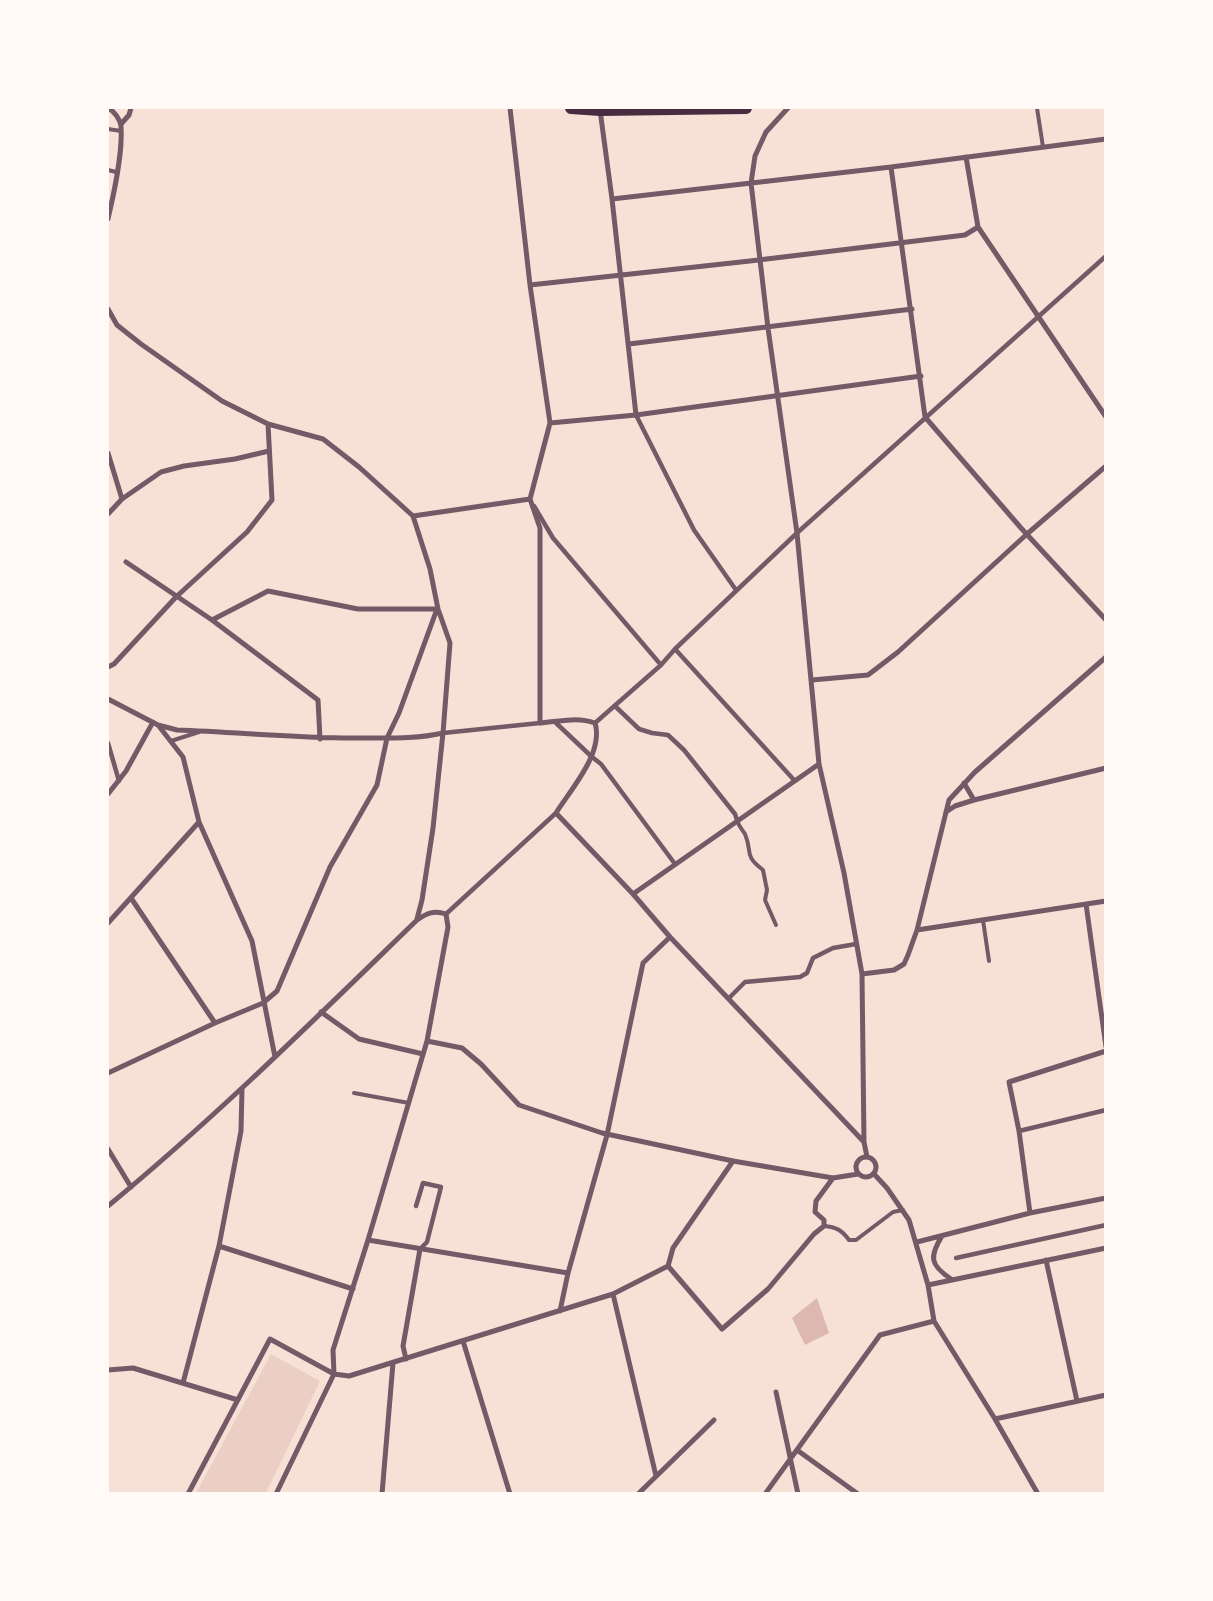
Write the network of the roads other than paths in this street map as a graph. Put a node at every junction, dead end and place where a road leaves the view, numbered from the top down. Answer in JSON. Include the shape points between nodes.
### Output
{"nodes":[{"id":1,"x":108,"y":108,"type":"edge"},
{"id":2,"x":131,"y":108,"type":"edge"},
{"id":3,"x":510,"y":108,"type":"edge"},
{"id":4,"x":571,"y":108,"type":"edge"},
{"id":5,"x":746,"y":108,"type":"edge"},
{"id":6,"x":788,"y":108,"type":"edge"},
{"id":7,"x":1037,"y":108,"type":"edge"},
{"id":8,"x":600,"y":110,"type":"junction"},
{"id":9,"x":121,"y":124,"type":"junction"},
{"id":10,"x":108,"y":129,"type":"edge"},
{"id":11,"x":121,"y":131,"type":"junction"},
{"id":12,"x":1106,"y":139,"type":"edge"},
{"id":13,"x":1043,"y":147,"type":"junction"},
{"id":14,"x":966,"y":157,"type":"junction"},
{"id":15,"x":891,"y":167,"type":"junction"},
{"id":16,"x":108,"y":170,"type":"edge"},
{"id":17,"x":116,"y":172,"type":"junction"},
{"id":18,"x":751,"y":183,"type":"junction"},
{"id":19,"x":612,"y":199,"type":"junction"},
{"id":20,"x":110,"y":200,"type":"edge"},
{"id":21,"x":108,"y":219,"type":"edge"},
{"id":22,"x":978,"y":227,"type":"junction"},
{"id":23,"x":902,"y":243,"type":"junction"},
{"id":24,"x":1106,"y":256,"type":"edge"},
{"id":25,"x":760,"y":260,"type":"junction"},
{"id":26,"x":620,"y":275,"type":"junction"},
{"id":27,"x":530,"y":285,"type":"junction"},
{"id":28,"x":108,"y":309,"type":"edge"},
{"id":29,"x":912,"y":309,"type":"junction"},
{"id":30,"x":1039,"y":317,"type":"junction"},
{"id":31,"x":768,"y":328,"type":"junction"},
{"id":32,"x":630,"y":344,"type":"junction"},
{"id":33,"x":921,"y":376,"type":"junction"},
{"id":34,"x":777,"y":395,"type":"junction"},
{"id":35,"x":636,"y":415,"type":"junction"},
{"id":36,"x":925,"y":416,"type":"junction"},
{"id":37,"x":1106,"y":417,"type":"edge"},
{"id":38,"x":550,"y":423,"type":"junction"},
{"id":39,"x":268,"y":424,"type":"junction"},
{"id":40,"x":269,"y":451,"type":"junction"},
{"id":41,"x":108,"y":453,"type":"edge"},
{"id":42,"x":1106,"y":466,"type":"edge"},
{"id":43,"x":122,"y":498,"type":"junction"},
{"id":44,"x":530,"y":499,"type":"junction"},
{"id":45,"x":108,"y":514,"type":"edge"},
{"id":46,"x":414,"y":516,"type":"junction"},
{"id":47,"x":797,"y":533,"type":"junction"},
{"id":48,"x":1027,"y":534,"type":"junction"},
{"id":49,"x":126,"y":562,"type":"dead end"},
{"id":50,"x":736,"y":590,"type":"junction"},
{"id":51,"x":176,"y":597,"type":"junction"},
{"id":52,"x":438,"y":609,"type":"junction"},
{"id":53,"x":212,"y":620,"type":"junction"},
{"id":54,"x":1106,"y":620,"type":"edge"},
{"id":55,"x":676,"y":649,"type":"junction"},
{"id":56,"x":1106,"y":657,"type":"edge"},
{"id":57,"x":661,"y":666,"type":"junction"},
{"id":58,"x":108,"y":667,"type":"edge"},
{"id":59,"x":812,"y":680,"type":"junction"},
{"id":60,"x":108,"y":699,"type":"edge"},
{"id":61,"x":616,"y":706,"type":"junction"},
{"id":62,"x":556,"y":722,"type":"junction"},
{"id":63,"x":540,"y":723,"type":"junction"},
{"id":64,"x":155,"y":724,"type":"junction"},
{"id":65,"x":596,"y":725,"type":"junction"},
{"id":66,"x":201,"y":731,"type":"junction"},
{"id":67,"x":443,"y":733,"type":"junction"},
{"id":68,"x":320,"y":738,"type":"junction"},
{"id":69,"x":387,"y":738,"type":"junction"},
{"id":70,"x":171,"y":741,"type":"junction"},
{"id":71,"x":108,"y":743,"type":"edge"},
{"id":72,"x":592,"y":758,"type":"junction"},
{"id":73,"x":819,"y":764,"type":"junction"},
{"id":74,"x":1106,"y":768,"type":"edge"},
{"id":75,"x":794,"y":780,"type":"junction"},
{"id":76,"x":119,"y":781,"type":"junction"},
{"id":77,"x":964,"y":783,"type":"junction"},
{"id":78,"x":108,"y":794,"type":"edge"},
{"id":79,"x":974,"y":800,"type":"junction"},
{"id":80,"x":945,"y":812,"type":"junction"},
{"id":81,"x":556,"y":814,"type":"junction"},
{"id":82,"x":737,"y":820,"type":"junction"},
{"id":83,"x":199,"y":822,"type":"junction"},
{"id":84,"x":675,"y":864,"type":"junction"},
{"id":85,"x":633,"y":894,"type":"junction"},
{"id":86,"x":131,"y":898,"type":"junction"},
{"id":87,"x":1106,"y":901,"type":"edge"},
{"id":88,"x":1086,"y":904,"type":"junction"},
{"id":89,"x":446,"y":914,"type":"junction"},
{"id":90,"x":417,"y":920,"type":"junction"},
{"id":91,"x":984,"y":920,"type":"junction"},
{"id":92,"x":108,"y":923,"type":"edge"},
{"id":93,"x":776,"y":925,"type":"dead end"},
{"id":94,"x":917,"y":930,"type":"junction"},
{"id":95,"x":670,"y":937,"type":"junction"},
{"id":96,"x":856,"y":944,"type":"junction"},
{"id":97,"x":989,"y":961,"type":"dead end"},
{"id":98,"x":862,"y":974,"type":"junction"},
{"id":99,"x":729,"y":998,"type":"junction"},
{"id":100,"x":263,"y":1003,"type":"junction"},
{"id":101,"x":321,"y":1012,"type":"junction"},
{"id":102,"x":215,"y":1023,"type":"junction"},
{"id":103,"x":427,"y":1041,"type":"junction"},
{"id":104,"x":1106,"y":1047,"type":"edge"},
{"id":105,"x":1106,"y":1051,"type":"edge"},
{"id":106,"x":423,"y":1054,"type":"junction"},
{"id":107,"x":275,"y":1057,"type":"junction"},
{"id":108,"x":108,"y":1073,"type":"edge"},
{"id":109,"x":242,"y":1089,"type":"junction"},
{"id":110,"x":354,"y":1094,"type":"dead end"},
{"id":111,"x":408,"y":1104,"type":"junction"},
{"id":112,"x":1106,"y":1110,"type":"edge"},
{"id":113,"x":1019,"y":1131,"type":"junction"},
{"id":114,"x":607,"y":1135,"type":"junction"},
{"id":115,"x":864,"y":1142,"type":"junction"},
{"id":116,"x":108,"y":1149,"type":"edge"},
{"id":117,"x":867,"y":1157,"type":"junction"},
{"id":118,"x":733,"y":1161,"type":"junction"},
{"id":119,"x":858,"y":1174,"type":"junction"},
{"id":120,"x":874,"y":1174,"type":"junction"},
{"id":121,"x":833,"y":1178,"type":"junction"},
{"id":122,"x":131,"y":1187,"type":"junction"},
{"id":123,"x":1106,"y":1198,"type":"edge"},
{"id":124,"x":108,"y":1206,"type":"edge"},
{"id":125,"x":416,"y":1206,"type":"dead end"},
{"id":126,"x":903,"y":1210,"type":"junction"},
{"id":127,"x":1030,"y":1213,"type":"junction"},
{"id":128,"x":824,"y":1226,"type":"junction"},
{"id":129,"x":1106,"y":1226,"type":"edge"},
{"id":130,"x":943,"y":1235,"type":"junction"},
{"id":131,"x":368,"y":1240,"type":"junction"},
{"id":132,"x":917,"y":1242,"type":"junction"},
{"id":133,"x":219,"y":1246,"type":"junction"},
{"id":134,"x":1106,"y":1248,"type":"edge"},
{"id":135,"x":420,"y":1249,"type":"junction"},
{"id":136,"x":956,"y":1258,"type":"dead end"},
{"id":137,"x":1046,"y":1260,"type":"junction"},
{"id":138,"x":668,"y":1266,"type":"junction"},
{"id":139,"x":568,"y":1273,"type":"junction"},
{"id":140,"x":951,"y":1279,"type":"junction"},
{"id":141,"x":928,"y":1285,"type":"junction"},
{"id":142,"x":353,"y":1289,"type":"junction"},
{"id":143,"x":614,"y":1294,"type":"junction"},
{"id":144,"x":560,"y":1311,"type":"junction"},
{"id":145,"x":934,"y":1321,"type":"junction"},
{"id":146,"x":463,"y":1341,"type":"junction"},
{"id":147,"x":406,"y":1359,"type":"junction"},
{"id":148,"x":393,"y":1363,"type":"junction"},
{"id":149,"x":108,"y":1370,"type":"edge"},
{"id":150,"x":334,"y":1374,"type":"junction"},
{"id":151,"x":183,"y":1383,"type":"junction"},
{"id":152,"x":776,"y":1392,"type":"dead end"},
{"id":153,"x":1106,"y":1396,"type":"edge"},
{"id":154,"x":238,"y":1400,"type":"junction"},
{"id":155,"x":1077,"y":1401,"type":"junction"},
{"id":156,"x":995,"y":1419,"type":"junction"},
{"id":157,"x":714,"y":1420,"type":"dead end"},
{"id":158,"x":797,"y":1450,"type":"junction"},
{"id":159,"x":791,"y":1458,"type":"junction"},
{"id":160,"x":656,"y":1476,"type":"junction"},
{"id":161,"x":188,"y":1494,"type":"edge"},
{"id":162,"x":276,"y":1494,"type":"edge"},
{"id":163,"x":382,"y":1494,"type":"edge"},
{"id":164,"x":510,"y":1494,"type":"edge"},
{"id":165,"x":638,"y":1494,"type":"edge"},
{"id":166,"x":765,"y":1494,"type":"edge"},
{"id":167,"x":798,"y":1494,"type":"edge"},
{"id":168,"x":858,"y":1494,"type":"edge"},
{"id":169,"x":1038,"y":1494,"type":"edge"}],
"edges":[{"from":1,"to":9,"type":"street","via":[[113,110]]},
{"from":2,"to":9,"type":"street"},
{"from":3,"to":27,"type":"street"},
{"from":4,"to":8,"type":"main road"},
{"from":5,"to":8,"type":"main road"},
{"from":6,"to":18,"type":"street","via":[[766,132],[756,156]]},
{"from":7,"to":13,"type":"lane"},
{"from":8,"to":19,"type":"street"},
{"from":9,"to":11,"type":"street"},
{"from":10,"to":11,"type":"lane"},
{"from":11,"to":17,"type":"street"},
{"from":12,"to":13,"type":"street"},
{"from":13,"to":14,"type":"street"},
{"from":14,"to":15,"type":"street"},
{"from":14,"to":22,"type":"street"},
{"from":15,"to":18,"type":"street"},
{"from":15,"to":23,"type":"street"},
{"from":16,"to":17,"type":"lane"},
{"from":17,"to":20,"type":"street"},
{"from":18,"to":19,"type":"street"},
{"from":18,"to":25,"type":"street"},
{"from":19,"to":26,"type":"street"},
{"from":20,"to":21,"type":"street"},
{"from":22,"to":23,"type":"street","via":[[965,235]]},
{"from":22,"to":30,"type":"street"},
{"from":23,"to":25,"type":"street"},
{"from":23,"to":29,"type":"street"},
{"from":24,"to":30,"type":"street"},
{"from":25,"to":26,"type":"street"},
{"from":25,"to":31,"type":"street"},
{"from":26,"to":27,"type":"street"},
{"from":26,"to":32,"type":"street"},
{"from":27,"to":38,"type":"street"},
{"from":28,"to":39,"type":"street","via":[[117,325],[149,350],[222,401]]},
{"from":29,"to":31,"type":"street"},
{"from":29,"to":33,"type":"street"},
{"from":30,"to":36,"type":"street"},
{"from":30,"to":37,"type":"street"},
{"from":31,"to":32,"type":"street"},
{"from":31,"to":34,"type":"street"},
{"from":32,"to":35,"type":"street"},
{"from":33,"to":34,"type":"street"},
{"from":33,"to":36,"type":"street"},
{"from":34,"to":35,"type":"street"},
{"from":34,"to":47,"type":"street"},
{"from":35,"to":38,"type":"street"},
{"from":35,"to":50,"type":"street","via":[[694,530]]},
{"from":36,"to":47,"type":"street"},
{"from":36,"to":48,"type":"street"},
{"from":38,"to":44,"type":"street"},
{"from":39,"to":40,"type":"street"},
{"from":39,"to":46,"type":"street","via":[[323,439],[359,466]]},
{"from":40,"to":43,"type":"street","via":[[161,472]]},
{"from":40,"to":51,"type":"street","via":[[272,500],[247,532]]},
{"from":41,"to":43,"type":"street"},
{"from":42,"to":48,"type":"street"},
{"from":43,"to":45,"type":"street"},
{"from":44,"to":46,"type":"street"},
{"from":44,"to":57,"type":"street","via":[[553,538]]},
{"from":44,"to":63,"type":"street","via":[[540,528]]},
{"from":46,"to":52,"type":"street"},
{"from":47,"to":50,"type":"street"},
{"from":47,"to":59,"type":"street"},
{"from":48,"to":54,"type":"street"},
{"from":48,"to":59,"type":"street","via":[[898,652],[868,675]]},
{"from":49,"to":51,"type":"street"},
{"from":50,"to":55,"type":"street"},
{"from":51,"to":53,"type":"street"},
{"from":51,"to":58,"type":"street"},
{"from":52,"to":53,"type":"street","via":[[358,609],[268,591]]},
{"from":52,"to":67,"type":"street","via":[[450,643]]},
{"from":52,"to":69,"type":"street"},
{"from":53,"to":68,"type":"street","via":[[318,700]]},
{"from":55,"to":57,"type":"street"},
{"from":55,"to":75,"type":"street"},
{"from":56,"to":77,"type":"street"},
{"from":57,"to":61,"type":"street"},
{"from":59,"to":73,"type":"street"},
{"from":60,"to":64,"type":"street"},
{"from":61,"to":65,"type":"street"},
{"from":61,"to":82,"type":"street","via":[[639,729],[668,735],[690,758]]},
{"from":62,"to":63,"type":"street"},
{"from":62,"to":65,"type":"street","via":[[570,718],[585,719]]},
{"from":62,"to":72,"type":"street"},
{"from":63,"to":67,"type":"street"},
{"from":64,"to":66,"type":"street","via":[[177,730]]},
{"from":64,"to":70,"type":"street"},
{"from":64,"to":76,"type":"street"},
{"from":65,"to":72,"type":"street","via":[[597,741]]},
{"from":66,"to":68,"type":"street"},
{"from":66,"to":70,"type":"lane"},
{"from":67,"to":69,"type":"street"},
{"from":67,"to":90,"type":"street"},
{"from":68,"to":69,"type":"street"},
{"from":69,"to":100,"type":"street","via":[[377,785],[330,867],[277,991]]},
{"from":70,"to":83,"type":"street","via":[[183,757]]},
{"from":71,"to":76,"type":"street"},
{"from":72,"to":81,"type":"street"},
{"from":72,"to":84,"type":"street","via":[[602,764]]},
{"from":73,"to":75,"type":"street"},
{"from":73,"to":96,"type":"street"},
{"from":74,"to":79,"type":"street"},
{"from":75,"to":82,"type":"street"},
{"from":76,"to":78,"type":"street"},
{"from":77,"to":79,"type":"street"},
{"from":77,"to":80,"type":"street","via":[[949,800]]},
{"from":79,"to":80,"type":"street"},
{"from":80,"to":94,"type":"street"},
{"from":81,"to":85,"type":"street"},
{"from":81,"to":89,"type":"street"},
{"from":82,"to":84,"type":"street"},
{"from":82,"to":93,"type":"lane","via":[[751,861],[763,870],[767,890],[765,900]]},
{"from":83,"to":86,"type":"street"},
{"from":83,"to":100,"type":"street","via":[[252,940]]},
{"from":84,"to":85,"type":"street"},
{"from":85,"to":95,"type":"street"},
{"from":86,"to":92,"type":"street"},
{"from":86,"to":102,"type":"street"},
{"from":87,"to":88,"type":"street"},
{"from":88,"to":91,"type":"street"},
{"from":88,"to":104,"type":"street"},
{"from":89,"to":90,"type":"street","via":[[426,913]]},
{"from":89,"to":103,"type":"street","via":[[448,927]]},
{"from":90,"to":101,"type":"street"},
{"from":91,"to":94,"type":"street"},
{"from":91,"to":97,"type":"lane"},
{"from":94,"to":98,"type":"street","via":[[904,964],[894,970]]},
{"from":95,"to":99,"type":"street"},
{"from":95,"to":114,"type":"street","via":[[643,963]]},
{"from":96,"to":98,"type":"street"},
{"from":96,"to":99,"type":"street","via":[[832,948],[813,958],[808,973],[800,977],[745,982]]},
{"from":98,"to":115,"type":"street"},
{"from":99,"to":115,"type":"street"},
{"from":100,"to":102,"type":"street"},
{"from":100,"to":107,"type":"street"},
{"from":101,"to":106,"type":"street","via":[[359,1039]]},
{"from":101,"to":107,"type":"street"},
{"from":102,"to":108,"type":"street"},
{"from":103,"to":106,"type":"street"},
{"from":103,"to":114,"type":"street","via":[[462,1048],[519,1105]]},
{"from":105,"to":113,"type":"street","via":[[1008,1082]]},
{"from":106,"to":111,"type":"street"},
{"from":107,"to":109,"type":"street"},
{"from":109,"to":122,"type":"street"},
{"from":109,"to":133,"type":"street","via":[[241,1131]]},
{"from":110,"to":111,"type":"lane"},
{"from":111,"to":131,"type":"street"},
{"from":112,"to":113,"type":"street"},
{"from":113,"to":127,"type":"street"},
{"from":114,"to":118,"type":"street"},
{"from":114,"to":139,"type":"street"},
{"from":115,"to":117,"type":"street"},
{"from":116,"to":122,"type":"street"},
{"from":117,"to":119,"type":"street","via":[[856,1164]]},
{"from":117,"to":120,"type":"street","via":[[876,1165]]},
{"from":118,"to":121,"type":"street"},
{"from":118,"to":138,"type":"street","via":[[673,1248]]},
{"from":119,"to":120,"type":"street","via":[[864,1177]]},
{"from":119,"to":121,"type":"street"},
{"from":120,"to":126,"type":"street"},
{"from":121,"to":128,"type":"street","via":[[816,1201],[815,1212],[824,1220]]},
{"from":122,"to":124,"type":"street"},
{"from":123,"to":127,"type":"street"},
{"from":125,"to":135,"type":"street","via":[[423,1183],[441,1187],[426,1242]]},
{"from":126,"to":128,"type":"lane","via":[[893,1212],[856,1240],[849,1240],[834,1226]]},
{"from":126,"to":132,"type":"street"},
{"from":127,"to":130,"type":"street"},
{"from":128,"to":138,"type":"street","via":[[768,1289],[722,1329]]},
{"from":129,"to":136,"type":"street"},
{"from":130,"to":132,"type":"street"},
{"from":130,"to":140,"type":"street","via":[[933,1257],[935,1265]]},
{"from":131,"to":135,"type":"street"},
{"from":131,"to":142,"type":"street"},
{"from":132,"to":141,"type":"street"},
{"from":133,"to":142,"type":"street"},
{"from":133,"to":151,"type":"street"},
{"from":134,"to":137,"type":"street"},
{"from":135,"to":139,"type":"street"},
{"from":135,"to":147,"type":"street","via":[[403,1346]]},
{"from":137,"to":140,"type":"street"},
{"from":137,"to":155,"type":"street"},
{"from":138,"to":143,"type":"street"},
{"from":139,"to":144,"type":"street"},
{"from":140,"to":141,"type":"street"},
{"from":141,"to":145,"type":"street"},
{"from":142,"to":150,"type":"street","via":[[333,1350]]},
{"from":143,"to":144,"type":"street"},
{"from":143,"to":160,"type":"street"},
{"from":144,"to":146,"type":"street"},
{"from":145,"to":156,"type":"street"},
{"from":145,"to":158,"type":"street","via":[[880,1335]]},
{"from":146,"to":147,"type":"street"},
{"from":146,"to":164,"type":"street"},
{"from":147,"to":148,"type":"street"},
{"from":148,"to":150,"type":"street","via":[[349,1376]]},
{"from":148,"to":163,"type":"street"},
{"from":149,"to":151,"type":"street","via":[[133,1368]]},
{"from":150,"to":154,"type":"street","via":[[270,1339]]},
{"from":150,"to":162,"type":"street"},
{"from":151,"to":154,"type":"street"},
{"from":152,"to":159,"type":"street"},
{"from":153,"to":155,"type":"street"},
{"from":154,"to":161,"type":"street"},
{"from":155,"to":156,"type":"street"},
{"from":156,"to":169,"type":"street"},
{"from":157,"to":160,"type":"street"},
{"from":158,"to":159,"type":"street"},
{"from":158,"to":168,"type":"street"},
{"from":159,"to":166,"type":"street"},
{"from":159,"to":167,"type":"street"},
{"from":160,"to":165,"type":"street"}]}
